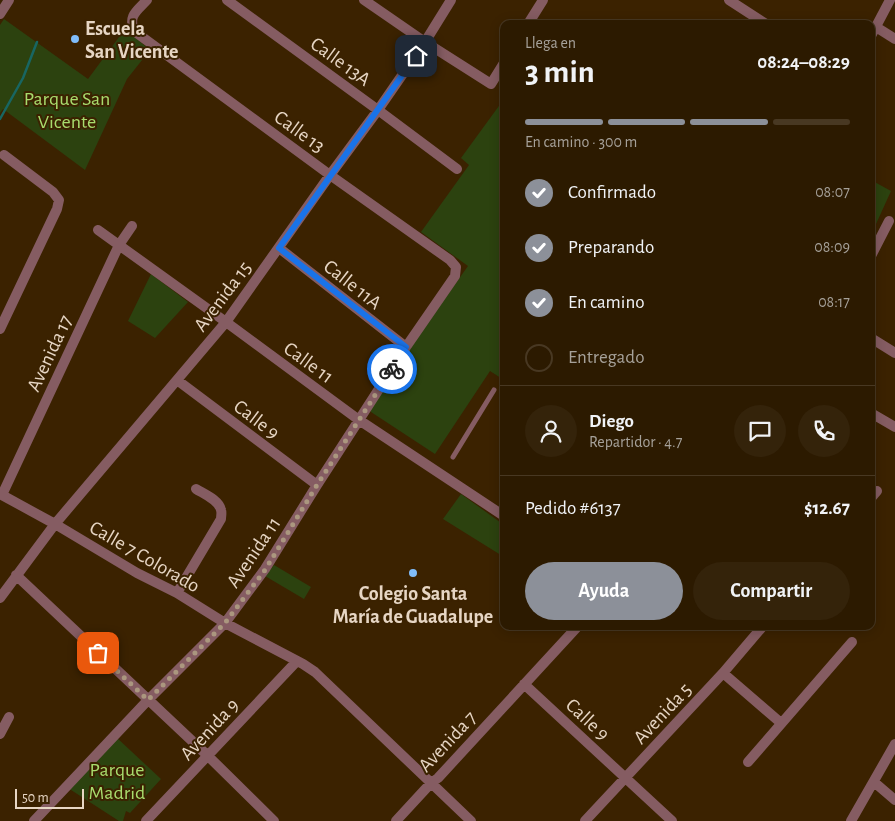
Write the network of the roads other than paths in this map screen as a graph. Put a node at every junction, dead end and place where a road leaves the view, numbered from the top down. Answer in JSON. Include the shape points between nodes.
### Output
{"nodes":[{"id":1,"x":9,"y":0,"type":"edge"},
{"id":2,"x":147,"y":0,"type":"edge"},
{"id":3,"x":228,"y":0,"type":"edge"},
{"id":4,"x":364,"y":0,"type":"edge"},
{"id":5,"x":451,"y":0,"type":"edge"},
{"id":6,"x":543,"y":0,"type":"edge"},
{"id":7,"x":729,"y":0,"type":"edge"},
{"id":8,"x":890,"y":0,"type":"edge"},
{"id":9,"x":0,"y":14,"type":"edge"},
{"id":10,"x":530,"y":20,"type":"edge"},
{"id":11,"x":760,"y":20,"type":"edge"},
{"id":12,"x":875,"y":30,"type":"edge"},
{"id":13,"x":875,"y":32,"type":"edge"},
{"id":14,"x":895,"y":39,"type":"edge"},
{"id":15,"x":425,"y":42,"type":"junction"},
{"id":16,"x":500,"y":69,"type":"edge"},
{"id":17,"x":378,"y":110,"type":"junction"},
{"id":18,"x":4,"y":155,"type":"dead end"},
{"id":19,"x":457,"y":169,"type":"dead end"},
{"id":20,"x":330,"y":175,"type":"junction"},
{"id":21,"x":889,"y":221,"type":"dead end"},
{"id":22,"x":132,"y":226,"type":"dead end"},
{"id":23,"x":98,"y":230,"type":"dead end"},
{"id":24,"x":119,"y":245,"type":"junction"},
{"id":25,"x":279,"y":248,"type":"junction"},
{"id":26,"x":875,"y":248,"type":"edge"},
{"id":27,"x":456,"y":267,"type":"joint"},
{"id":28,"x":4,"y":312,"type":"edge"},
{"id":29,"x":226,"y":322,"type":"junction"},
{"id":30,"x":0,"y":329,"type":"edge"},
{"id":31,"x":875,"y":340,"type":"edge"},
{"id":32,"x":406,"y":347,"type":"junction"},
{"id":33,"x":895,"y":353,"type":"edge"},
{"id":34,"x":177,"y":380,"type":"junction"},
{"id":35,"x":494,"y":390,"type":"dead end"},
{"id":36,"x":875,"y":415,"type":"edge"},
{"id":37,"x":359,"y":420,"type":"junction"},
{"id":38,"x":895,"y":427,"type":"edge"},
{"id":39,"x":453,"y":457,"type":"dead end"},
{"id":40,"x":317,"y":485,"type":"junction"},
{"id":41,"x":196,"y":489,"type":"dead end"},
{"id":42,"x":1,"y":495,"type":"edge"},
{"id":43,"x":500,"y":513,"type":"edge"},
{"id":44,"x":55,"y":524,"type":"junction"},
{"id":45,"x":16,"y":575,"type":"junction"},
{"id":46,"x":177,"y":593,"type":"junction"},
{"id":47,"x":0,"y":598,"type":"edge"},
{"id":48,"x":225,"y":623,"type":"junction"},
{"id":49,"x":574,"y":630,"type":"edge"},
{"id":50,"x":760,"y":630,"type":"edge"},
{"id":51,"x":852,"y":642,"type":"dead end"},
{"id":52,"x":297,"y":661,"type":"junction"},
{"id":53,"x":723,"y":673,"type":"junction"},
{"id":54,"x":524,"y":684,"type":"junction"},
{"id":55,"x":148,"y":700,"type":"junction"},
{"id":56,"x":9,"y":717,"type":"dead end"},
{"id":57,"x":781,"y":723,"type":"junction"},
{"id":58,"x":0,"y":734,"type":"edge"},
{"id":59,"x":895,"y":744,"type":"edge"},
{"id":60,"x":207,"y":756,"type":"junction"},
{"id":61,"x":748,"y":762,"type":"dead end"},
{"id":62,"x":625,"y":778,"type":"junction"},
{"id":63,"x":874,"y":782,"type":"junction"},
{"id":64,"x":431,"y":783,"type":"junction"},
{"id":65,"x":895,"y":800,"type":"edge"},
{"id":66,"x":34,"y":821,"type":"edge"},
{"id":67,"x":146,"y":821,"type":"edge"},
{"id":68,"x":274,"y":821,"type":"edge"},
{"id":69,"x":396,"y":821,"type":"edge"},
{"id":70,"x":471,"y":821,"type":"edge"},
{"id":71,"x":585,"y":821,"type":"edge"},
{"id":72,"x":672,"y":821,"type":"edge"},
{"id":73,"x":851,"y":821,"type":"edge"}],
"edges":[{"from":1,"to":9,"type":"street"},
{"from":2,"to":20,"type":"street","name":"Calle 13","via":[[132,17],[134,31]]},
{"from":3,"to":17,"type":"street","name":"Calle 13A"},
{"from":4,"to":15,"type":"street"},
{"from":5,"to":15,"type":"street","name":"Avenida 15"},
{"from":6,"to":10,"type":"street"},
{"from":7,"to":11,"type":"street"},
{"from":8,"to":12,"type":"street"},
{"from":13,"to":14,"type":"street"},
{"from":15,"to":16,"type":"street","via":[[491,84]]},
{"from":15,"to":17,"type":"street","name":"Avenida 15"},
{"from":17,"to":19,"type":"street","name":"Calle 13A"},
{"from":17,"to":20,"type":"street","name":"Avenida 15"},
{"from":18,"to":28,"type":"street","via":[[53,192],[58,200],[57,209]]},
{"from":20,"to":25,"type":"street","name":"Avenida 15"},
{"from":20,"to":27,"type":"street","name":"Calle 13"},
{"from":21,"to":26,"type":"street"},
{"from":22,"to":24,"type":"street","name":"Avenida 17"},
{"from":23,"to":24,"type":"street","name":"Calle 11"},
{"from":24,"to":29,"type":"street","name":"Calle 11"},
{"from":24,"to":42,"type":"street","name":"Avenida 17"},
{"from":25,"to":29,"type":"street","name":"Avenida 15"},
{"from":25,"to":32,"type":"street","name":"Calle 11A"},
{"from":27,"to":32,"type":"street","name":"Avenida 11","via":[[455,276]]},
{"from":28,"to":30,"type":"street"},
{"from":29,"to":34,"type":"street","name":"Avenida 15"},
{"from":29,"to":37,"type":"street","name":"Calle 11"},
{"from":31,"to":33,"type":"street"},
{"from":32,"to":37,"type":"street","name":"Avenida 11"},
{"from":34,"to":40,"type":"street","name":"Calle 9"},
{"from":34,"to":44,"type":"street","name":"Avenida 15"},
{"from":35,"to":39,"type":"lane"},
{"from":36,"to":38,"type":"street"},
{"from":37,"to":40,"type":"street","name":"Avenida 11"},
{"from":37,"to":43,"type":"street","name":"Calle 11"},
{"from":40,"to":48,"type":"street","name":"Avenida 11","via":[[265,570]]},
{"from":41,"to":46,"type":"street","via":[[219,505],[221,519]]},
{"from":42,"to":44,"type":"street","name":"Calle 7 Colorado"},
{"from":44,"to":45,"type":"street","name":"Avenida 15"},
{"from":44,"to":46,"type":"street","name":"Calle 7 Colorado"},
{"from":45,"to":47,"type":"street","name":"Avenida 15"},
{"from":45,"to":55,"type":"street"},
{"from":46,"to":48,"type":"street","name":"Calle 7 Colorado"},
{"from":48,"to":52,"type":"street","name":"Calle 7 Colorado"},
{"from":48,"to":55,"type":"street","name":"Avenida 11"},
{"from":49,"to":54,"type":"street","name":"Avenida 7"},
{"from":50,"to":53,"type":"street","name":"Avenida 5"},
{"from":51,"to":57,"type":"street"},
{"from":52,"to":60,"type":"street","name":"Avenida 9"},
{"from":52,"to":64,"type":"street","name":"Calle 7 Colorado","via":[[332,687]]},
{"from":53,"to":57,"type":"street"},
{"from":53,"to":62,"type":"street","name":"Avenida 5"},
{"from":54,"to":62,"type":"street","name":"Calle 9"},
{"from":54,"to":64,"type":"street","name":"Avenida 7"},
{"from":55,"to":60,"type":"street"},
{"from":55,"to":66,"type":"street","name":"Avenida 11"},
{"from":56,"to":58,"type":"street"},
{"from":57,"to":61,"type":"street"},
{"from":59,"to":63,"type":"street"},
{"from":60,"to":67,"type":"street","name":"Avenida 9"},
{"from":60,"to":68,"type":"street"},
{"from":62,"to":71,"type":"street","name":"Avenida 5"},
{"from":62,"to":72,"type":"street","name":"Calle 9"},
{"from":63,"to":65,"type":"street"},
{"from":63,"to":73,"type":"street"},
{"from":64,"to":69,"type":"street","name":"Avenida 7"},
{"from":64,"to":70,"type":"street","name":"Calle 7 Colorado"}]}
